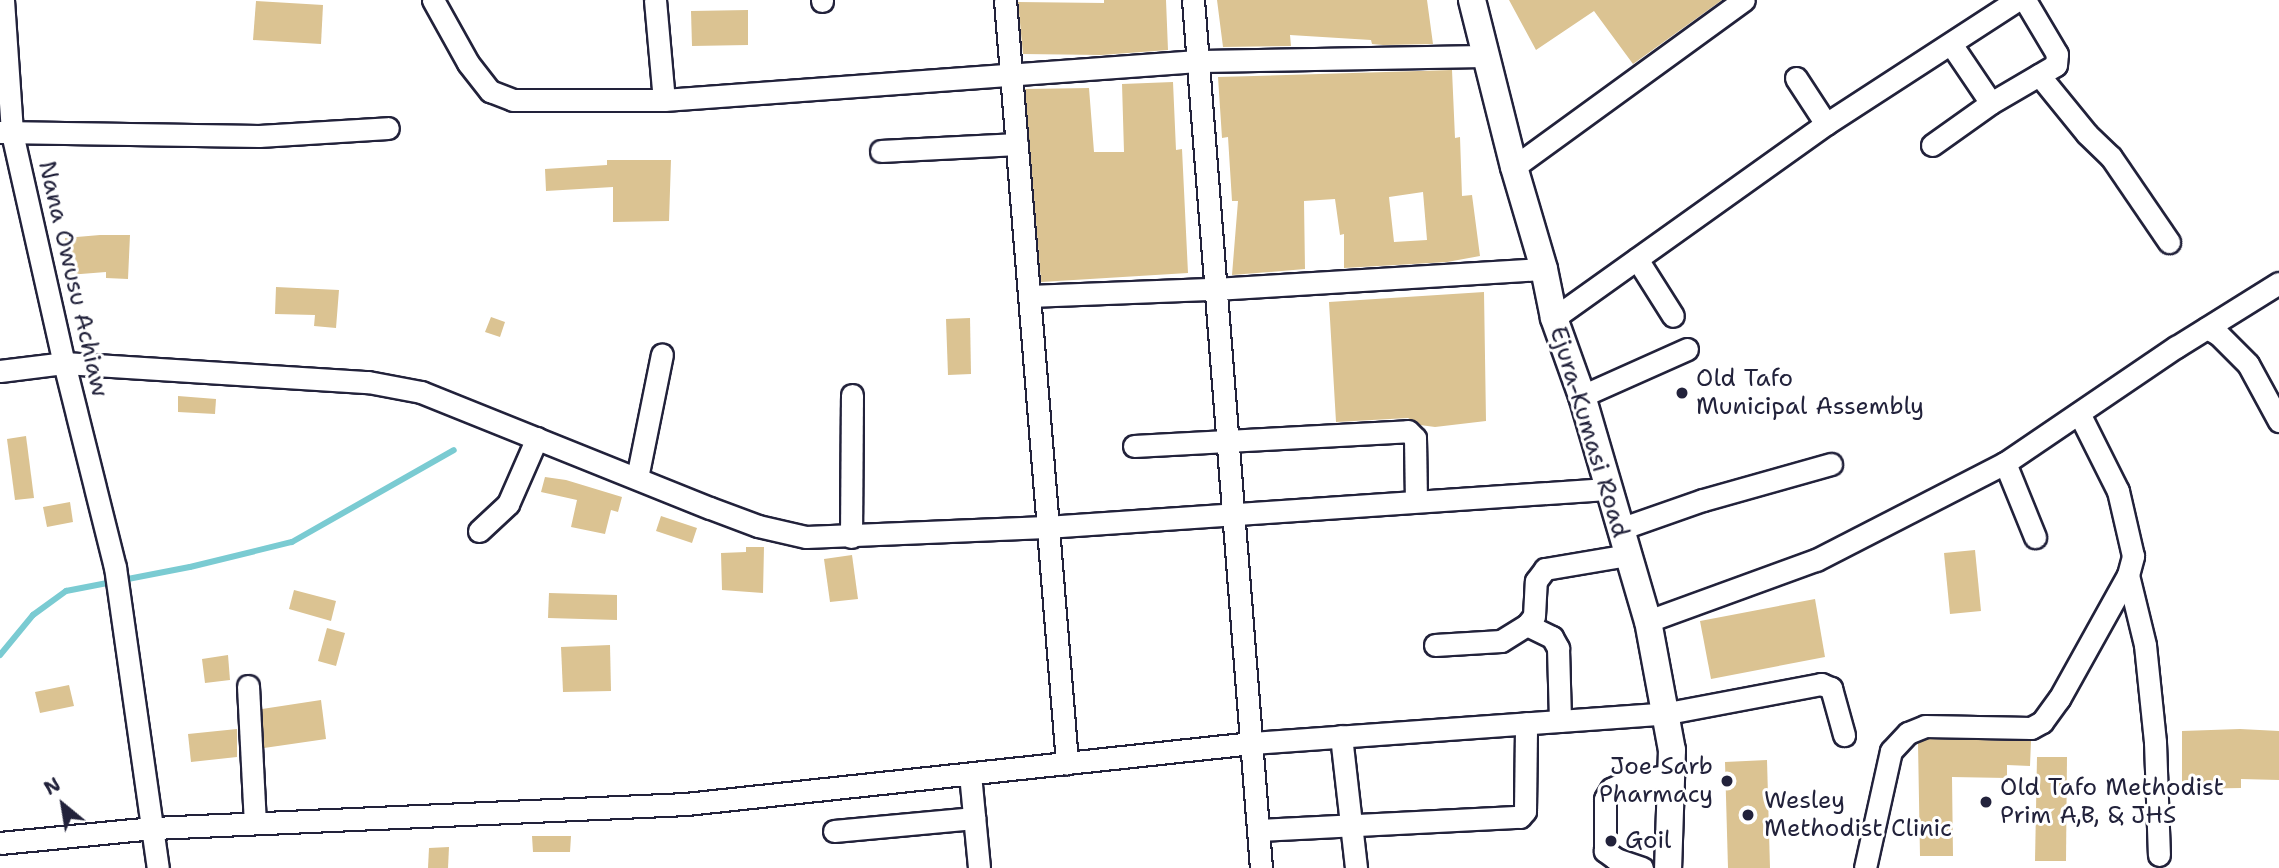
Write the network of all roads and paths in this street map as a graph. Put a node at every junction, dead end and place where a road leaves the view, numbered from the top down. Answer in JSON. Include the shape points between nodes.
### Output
{"nodes":[{"id":1,"x":3,"y":0,"type":"edge"},
{"id":2,"x":433,"y":0,"type":"edge"},
{"id":3,"x":655,"y":0,"type":"edge"},
{"id":4,"x":1005,"y":0,"type":"edge"},
{"id":5,"x":1193,"y":0,"type":"edge"},
{"id":6,"x":1472,"y":0,"type":"edge"},
{"id":7,"x":1744,"y":0,"type":"edge"},
{"id":8,"x":2017,"y":0,"type":"edge"},
{"id":9,"x":2025,"y":0,"type":"edge"},
{"id":10,"x":1951,"y":44,"type":"junction"},
{"id":11,"x":1487,"y":56,"type":"junction"},
{"id":12,"x":1198,"y":61,"type":"junction"},
{"id":13,"x":1011,"y":73,"type":"junction"},
{"id":14,"x":2039,"y":75,"type":"junction"},
{"id":15,"x":1796,"y":78,"type":"dead end"},
{"id":16,"x":664,"y":100,"type":"junction"},
{"id":17,"x":1992,"y":103,"type":"junction"},
{"id":18,"x":1826,"y":124,"type":"junction"},
{"id":19,"x":388,"y":128,"type":"dead end"},
{"id":20,"x":6,"y":133,"type":"edge"},
{"id":21,"x":1017,"y":144,"type":"junction"},
{"id":22,"x":1933,"y":145,"type":"dead end"},
{"id":23,"x":881,"y":151,"type":"dead end"},
{"id":24,"x":1514,"y":167,"type":"junction"},
{"id":25,"x":2169,"y":242,"type":"dead end"},
{"id":26,"x":1637,"y":259,"type":"junction"},
{"id":27,"x":1544,"y":269,"type":"junction"},
{"id":28,"x":2277,"y":284,"type":"edge"},
{"id":29,"x":1215,"y":289,"type":"junction"},
{"id":30,"x":1029,"y":296,"type":"junction"},
{"id":31,"x":1673,"y":316,"type":"dead end"},
{"id":32,"x":1554,"y":318,"type":"junction"},
{"id":33,"x":2207,"y":328,"type":"junction"},
{"id":34,"x":1687,"y":349,"type":"dead end"},
{"id":35,"x":662,"y":354,"type":"dead end"},
{"id":36,"x":64,"y":363,"type":"junction"},
{"id":37,"x":0,"y":371,"type":"edge"},
{"id":38,"x":852,"y":395,"type":"dead end"},
{"id":39,"x":1582,"y":396,"type":"junction"},
{"id":40,"x":2079,"y":413,"type":"junction"},
{"id":41,"x":2279,"y":421,"type":"edge"},
{"id":42,"x":537,"y":438,"type":"junction"},
{"id":43,"x":1227,"y":439,"type":"junction"},
{"id":44,"x":1134,"y":446,"type":"dead end"},
{"id":45,"x":2004,"y":463,"type":"junction"},
{"id":46,"x":1830,"y":464,"type":"dead end"},
{"id":47,"x":638,"y":478,"type":"junction"},
{"id":48,"x":1607,"y":489,"type":"junction"},
{"id":49,"x":1416,"y":502,"type":"junction"},
{"id":50,"x":1232,"y":513,"type":"junction"},
{"id":51,"x":1046,"y":527,"type":"junction"},
{"id":52,"x":1620,"y":529,"type":"junction"},
{"id":53,"x":479,"y":531,"type":"dead end"},
{"id":54,"x":851,"y":537,"type":"junction"},
{"id":55,"x":2035,"y":537,"type":"dead end"},
{"id":56,"x":1628,"y":555,"type":"junction"},
{"id":57,"x":2128,"y":575,"type":"junction"},
{"id":58,"x":1648,"y":621,"type":"junction"},
{"id":59,"x":1527,"y":625,"type":"junction"},
{"id":60,"x":1435,"y":645,"type":"dead end"},
{"id":61,"x":248,"y":686,"type":"dead end"},
{"id":62,"x":1668,"y":713,"type":"junction"},
{"id":63,"x":1560,"y":720,"type":"junction"},
{"id":64,"x":1526,"y":723,"type":"junction"},
{"id":65,"x":1844,"y":735,"type":"dead end"},
{"id":66,"x":1341,"y":736,"type":"junction"},
{"id":67,"x":1252,"y":743,"type":"junction"},
{"id":68,"x":1067,"y":763,"type":"junction"},
{"id":69,"x":970,"y":774,"type":"junction"},
{"id":70,"x":1672,"y":775,"type":"junction"},
{"id":71,"x":974,"y":818,"type":"junction"},
{"id":72,"x":255,"y":823,"type":"junction"},
{"id":73,"x":1353,"y":825,"type":"junction"},
{"id":74,"x":155,"y":828,"type":"junction"},
{"id":75,"x":1259,"y":830,"type":"junction"},
{"id":76,"x":834,"y":831,"type":"dead end"},
{"id":77,"x":0,"y":843,"type":"edge"},
{"id":78,"x":2159,"y":855,"type":"dead end"},
{"id":79,"x":158,"y":868,"type":"edge"},
{"id":80,"x":979,"y":868,"type":"edge"},
{"id":81,"x":1261,"y":868,"type":"edge"},
{"id":82,"x":1356,"y":868,"type":"edge"},
{"id":83,"x":1642,"y":868,"type":"edge"},
{"id":84,"x":1668,"y":868,"type":"edge"},
{"id":85,"x":1865,"y":868,"type":"edge"}],
"edges":[{"from":1,"to":20,"type":"street","name":"Nana Owusu Achiaw"},
{"from":2,"to":16,"type":"street","via":[[468,63],[490,91],[513,100]]},
{"from":3,"to":16,"type":"street"},
{"from":4,"to":13,"type":"street"},
{"from":5,"to":12,"type":"street"},
{"from":6,"to":11,"type":"main road","name":"Ejura-Kumasi Road"},
{"from":7,"to":24,"type":"street"},
{"from":8,"to":10,"type":"street"},
{"from":9,"to":14,"type":"street","via":[[2057,54],[2056,65]]},
{"from":10,"to":17,"type":"street"},
{"from":10,"to":18,"type":"street"},
{"from":11,"to":12,"type":"street"},
{"from":11,"to":24,"type":"main road","name":"Ejura-Kumasi Road"},
{"from":12,"to":13,"type":"street"},
{"from":12,"to":29,"type":"street"},
{"from":13,"to":16,"type":"street"},
{"from":13,"to":21,"type":"street"},
{"from":14,"to":17,"type":"street"},
{"from":14,"to":25,"type":"street","via":[[2111,158]]},
{"from":15,"to":18,"type":"street"},
{"from":17,"to":22,"type":"street"},
{"from":18,"to":26,"type":"street"},
{"from":19,"to":20,"type":"street","via":[[259,136]]},
{"from":20,"to":36,"type":"street","name":"Nana Owusu Achiaw"},
{"from":21,"to":23,"type":"street"},
{"from":21,"to":30,"type":"street"},
{"from":24,"to":27,"type":"main road","name":"Ejura-Kumasi Road"},
{"from":26,"to":31,"type":"street"},
{"from":26,"to":32,"type":"street"},
{"from":27,"to":29,"type":"street"},
{"from":27,"to":32,"type":"main road","name":"Ejura-Kumasi Road"},
{"from":28,"to":33,"type":"street"},
{"from":29,"to":30,"type":"street"},
{"from":29,"to":43,"type":"street"},
{"from":30,"to":51,"type":"street"},
{"from":32,"to":39,"type":"main road","name":"Ejura-Kumasi Road"},
{"from":33,"to":40,"type":"street"},
{"from":33,"to":41,"type":"street","via":[[2248,364]]},
{"from":34,"to":39,"type":"street"},
{"from":35,"to":47,"type":"street"},
{"from":36,"to":37,"type":"street"},
{"from":36,"to":42,"type":"street","via":[[368,382],[421,392]]},
{"from":36,"to":74,"type":"street","name":"Nana Owusu Achiaw","via":[[115,567]]},
{"from":38,"to":54,"type":"street"},
{"from":39,"to":48,"type":"main road","name":"Ejura-Kumasi Road"},
{"from":40,"to":45,"type":"street"},
{"from":40,"to":57,"type":"street","via":[[2120,499],[2133,556]]},
{"from":42,"to":47,"type":"street"},
{"from":42,"to":53,"type":"street","via":[[508,504]]},
{"from":43,"to":44,"type":"street"},
{"from":43,"to":49,"type":"street","via":[[1408,431],[1415,438]]},
{"from":43,"to":50,"type":"street"},
{"from":45,"to":55,"type":"street"},
{"from":45,"to":58,"type":"street","via":[[1816,560]]},
{"from":46,"to":52,"type":"street"},
{"from":47,"to":54,"type":"street","via":[[758,526],[806,537]]},
{"from":48,"to":49,"type":"street"},
{"from":48,"to":52,"type":"main road","name":"Ejura-Kumasi Road"},
{"from":49,"to":50,"type":"street"},
{"from":50,"to":51,"type":"street"},
{"from":50,"to":67,"type":"street"},
{"from":51,"to":54,"type":"street"},
{"from":51,"to":68,"type":"street"},
{"from":52,"to":56,"type":"main road","name":"Ejura-Kumasi Road"},
{"from":56,"to":58,"type":"main road","name":"Ejura-Kumasi Road"},
{"from":56,"to":59,"type":"street","via":[[1539,573],[1534,615]]},
{"from":57,"to":78,"type":"street","via":[[2146,657]]},
{"from":57,"to":85,"type":"street","via":[[2042,722],[2031,728],[1925,726],[1908,733],[1891,751]]},
{"from":58,"to":62,"type":"main road","name":"Ejura-Kumasi Road"},
{"from":59,"to":60,"type":"street","via":[[1501,641]]},
{"from":59,"to":63,"type":"street","via":[[1547,634],[1558,648]]},
{"from":61,"to":72,"type":"street"},
{"from":62,"to":63,"type":"street"},
{"from":62,"to":65,"type":"street","via":[[1821,684],[1831,688]]},
{"from":62,"to":70,"type":"main road","name":"Ejura-Kumasi Road"},
{"from":63,"to":64,"type":"street"},
{"from":64,"to":66,"type":"street"},
{"from":64,"to":73,"type":"street","via":[[1525,811],[1520,817]]},
{"from":66,"to":67,"type":"street"},
{"from":66,"to":73,"type":"street"},
{"from":67,"to":68,"type":"street"},
{"from":67,"to":75,"type":"street"},
{"from":68,"to":69,"type":"street"},
{"from":69,"to":71,"type":"street"},
{"from":69,"to":72,"type":"street","via":[[686,804]]},
{"from":70,"to":83,"type":"street","via":[[1624,783],[1611,789],[1605,799],[1605,851]]},
{"from":70,"to":84,"type":"main road","name":"Ejura-Kumasi Road"},
{"from":71,"to":76,"type":"street"},
{"from":71,"to":80,"type":"street"},
{"from":72,"to":74,"type":"street"},
{"from":73,"to":75,"type":"street"},
{"from":73,"to":82,"type":"street"},
{"from":74,"to":77,"type":"street"},
{"from":74,"to":79,"type":"street","name":"Nana Owusu Achiaw"},
{"from":75,"to":81,"type":"street"}]}
